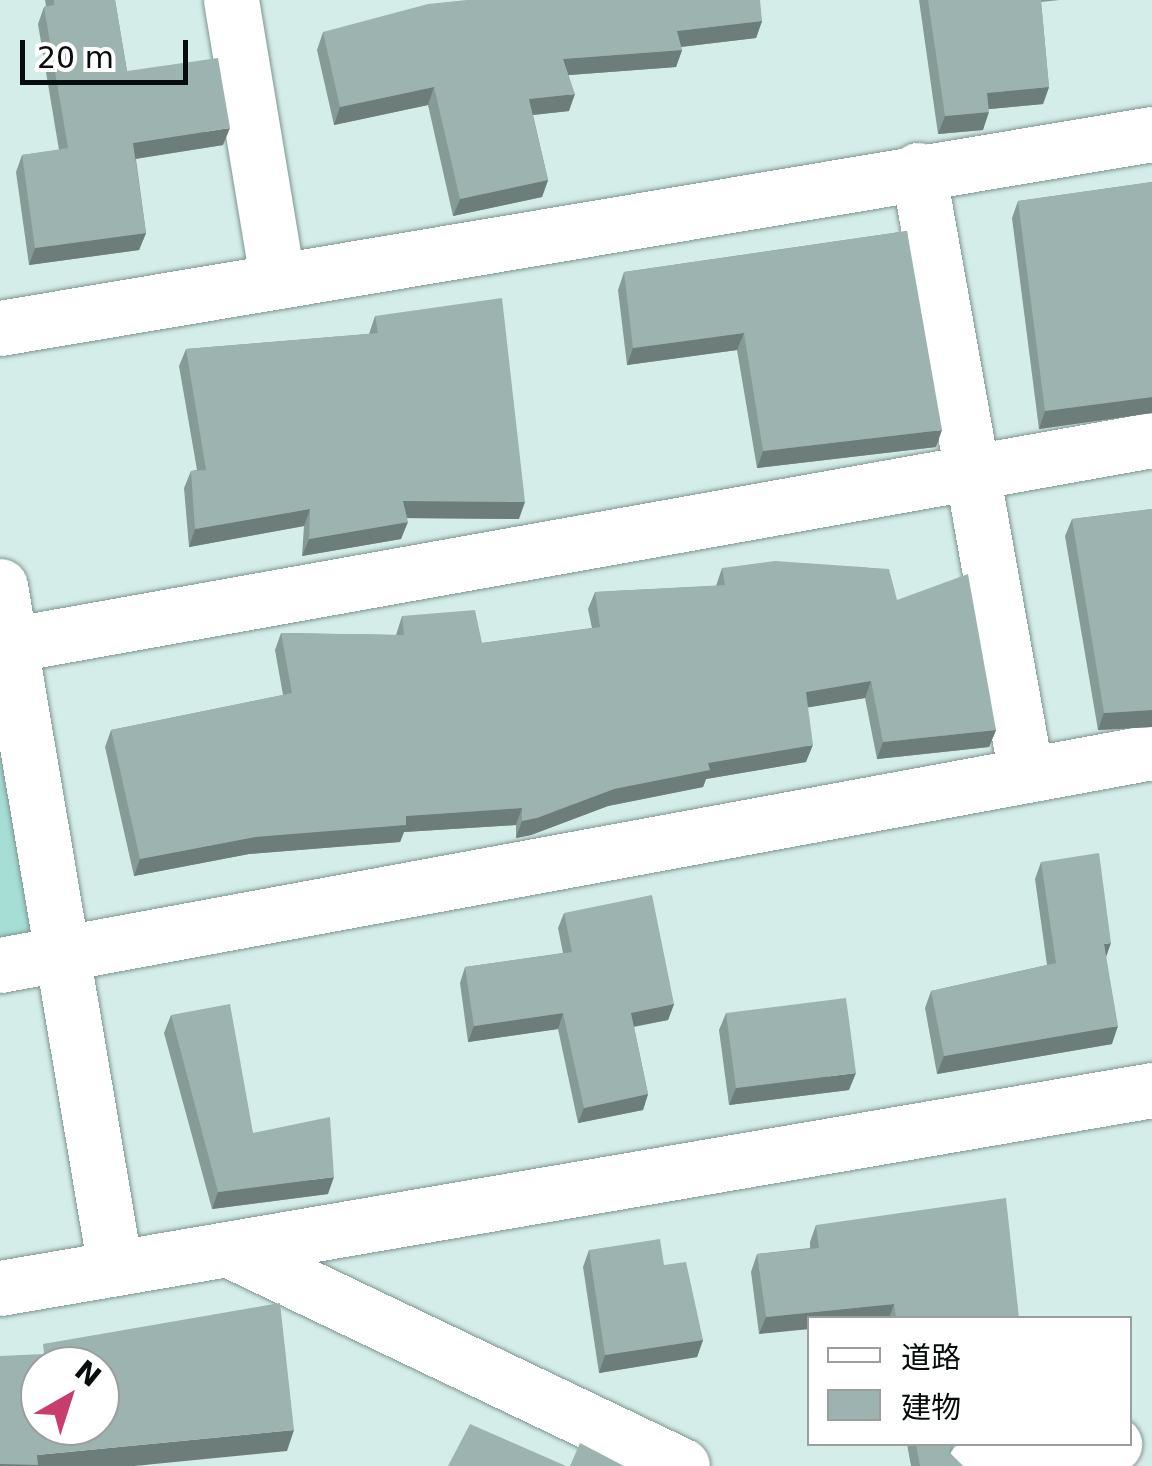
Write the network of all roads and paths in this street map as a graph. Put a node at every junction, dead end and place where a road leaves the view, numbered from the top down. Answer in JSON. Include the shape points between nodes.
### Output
{"nodes":[{"id":1,"x":231,"y":0,"type":"edge"},
{"id":2,"x":1152,"y":134,"type":"edge"},
{"id":3,"x":918,"y":170,"type":"junction"},
{"id":4,"x":277,"y":278,"type":"junction"},
{"id":5,"x":0,"y":328,"type":"edge"},
{"id":6,"x":1152,"y":440,"type":"edge"},
{"id":7,"x":978,"y":466,"type":"junction"},
{"id":8,"x":0,"y":586,"type":"edge"},
{"id":9,"x":9,"y":644,"type":"junction"},
{"id":10,"x":1152,"y":752,"type":"edge"},
{"id":11,"x":1025,"y":769,"type":"junction"},
{"id":12,"x":63,"y":954,"type":"junction"},
{"id":13,"x":0,"y":965,"type":"edge"},
{"id":14,"x":1152,"y":1090,"type":"edge"},
{"id":15,"x":236,"y":1253,"type":"junction"},
{"id":16,"x":115,"y":1268,"type":"junction"},
{"id":17,"x":0,"y":1288,"type":"edge"},
{"id":18,"x":1102,"y":1446,"type":"edge"},
{"id":19,"x":682,"y":1466,"type":"edge"},
{"id":20,"x":979,"y":1466,"type":"edge"}],
"edges":[{"from":1,"to":4,"type":"street"},
{"from":2,"to":3,"type":"street"},
{"from":3,"to":4,"type":"street"},
{"from":3,"to":7,"type":"street"},
{"from":4,"to":5,"type":"street"},
{"from":6,"to":7,"type":"street"},
{"from":7,"to":9,"type":"street"},
{"from":7,"to":11,"type":"street"},
{"from":8,"to":9,"type":"street"},
{"from":9,"to":12,"type":"street"},
{"from":10,"to":11,"type":"street"},
{"from":11,"to":12,"type":"street"},
{"from":12,"to":13,"type":"street"},
{"from":12,"to":16,"type":"street"},
{"from":14,"to":15,"type":"street"},
{"from":15,"to":16,"type":"street"},
{"from":15,"to":19,"type":"street"},
{"from":16,"to":17,"type":"street"},
{"from":18,"to":20,"type":"street"}]}
